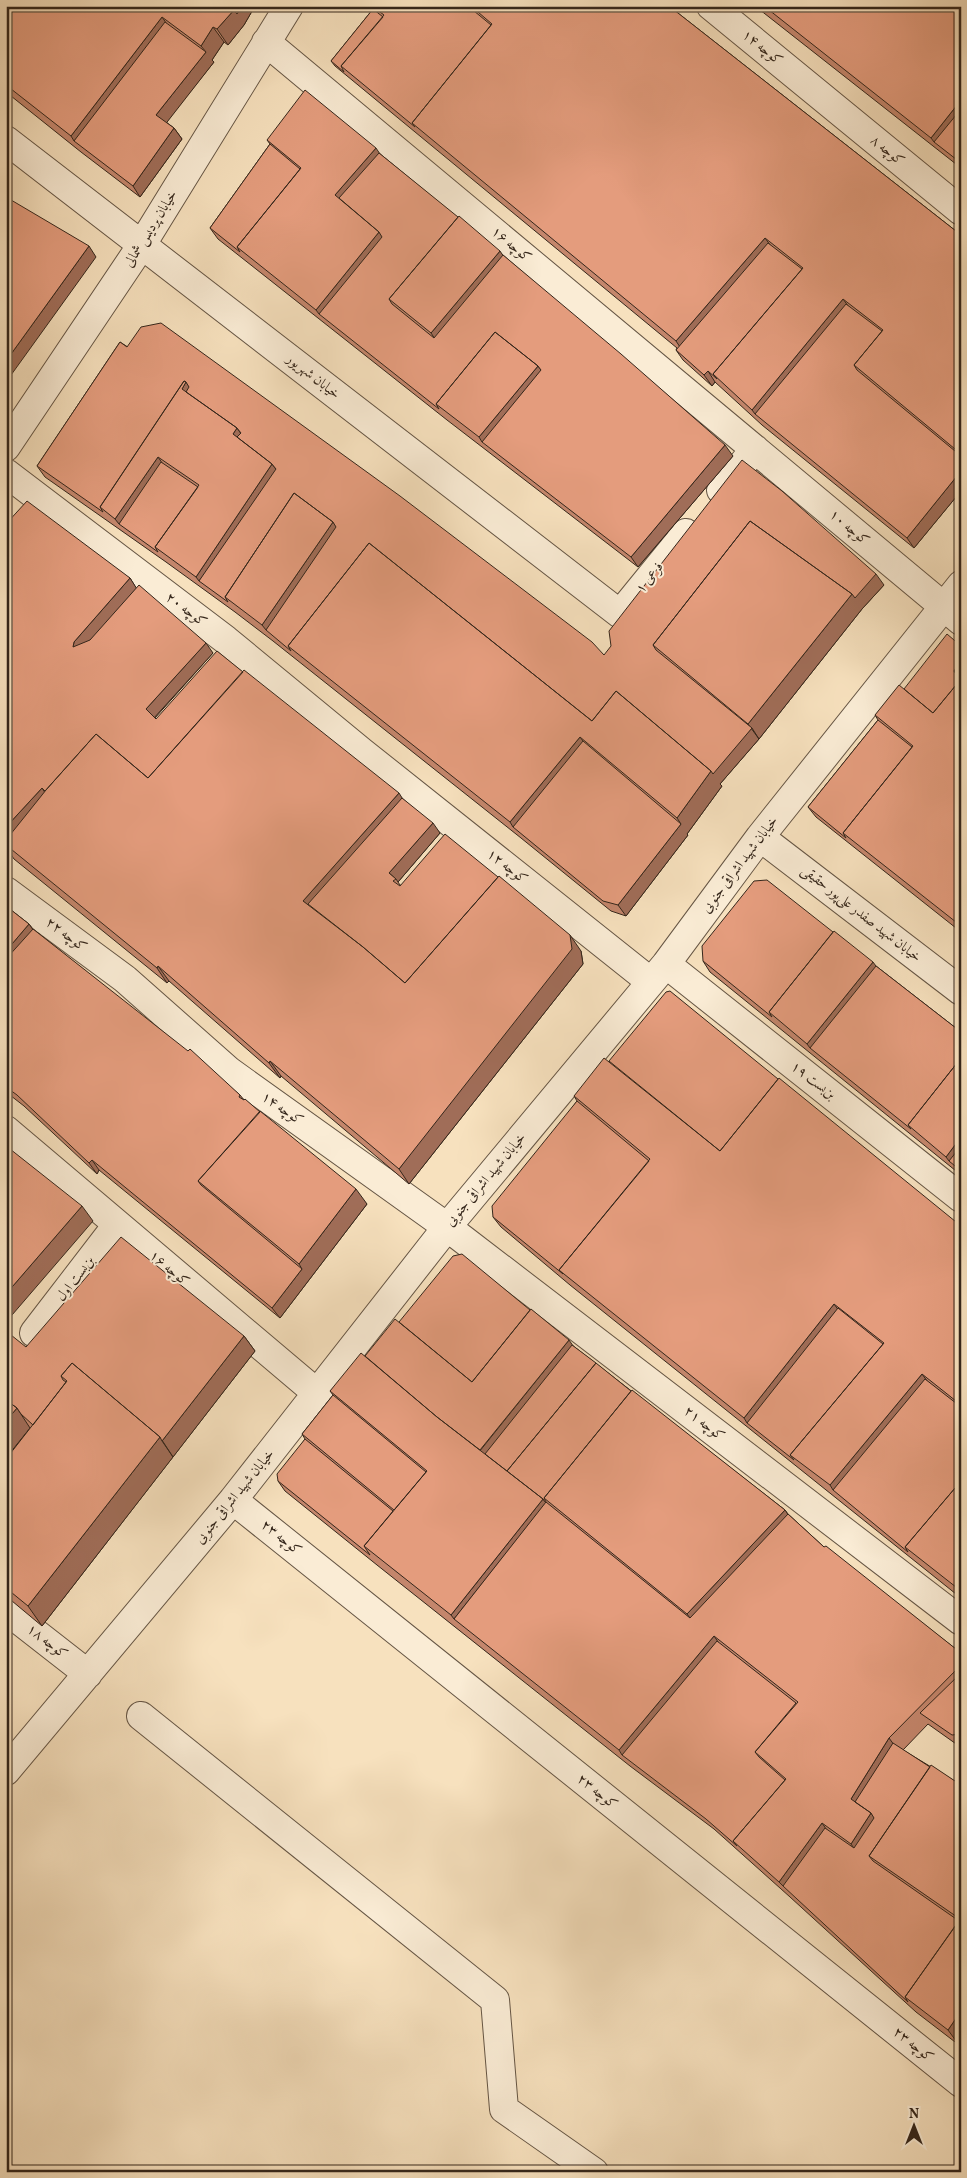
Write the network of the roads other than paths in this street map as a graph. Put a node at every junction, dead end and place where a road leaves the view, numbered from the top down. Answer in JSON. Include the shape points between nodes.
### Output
{"nodes":[{"id":1,"x":289,"y":6,"type":"edge"},
{"id":2,"x":711,"y":6,"type":"edge"},
{"id":3,"x":266,"y":42,"type":"junction"},
{"id":4,"x":814,"y":90,"type":"joint"},
{"id":5,"x":6,"y":140,"type":"edge"},
{"id":6,"x":961,"y":211,"type":"edge"},
{"id":7,"x":141,"y":246,"type":"junction"},
{"id":8,"x":6,"y":447,"type":"edge"},
{"id":9,"x":755,"y":449,"type":"junction"},
{"id":10,"x":6,"y":473,"type":"edge"},
{"id":11,"x":961,"y":585,"type":"edge"},
{"id":12,"x":620,"y":614,"type":"joint"},
{"id":13,"x":952,"y":614,"type":"edge"},
{"id":14,"x":362,"y":752,"type":"joint"},
{"id":15,"x":760,"y":837,"type":"junction"},
{"id":16,"x":6,"y":891,"type":"edge"},
{"id":17,"x":659,"y":973,"type":"junction"},
{"id":18,"x":125,"y":979,"type":"joint"},
{"id":19,"x":961,"y":991,"type":"edge"},
{"id":20,"x":14,"y":1136,"type":"edge"},
{"id":21,"x":961,"y":1198,"type":"edge"},
{"id":22,"x":117,"y":1225,"type":"junction"},
{"id":23,"x":447,"y":1227,"type":"junction"},
{"id":24,"x":34,"y":1333,"type":"dead end"},
{"id":25,"x":318,"y":1394,"type":"junction"},
{"id":26,"x":233,"y":1500,"type":"junction"},
{"id":27,"x":6,"y":1610,"type":"edge"},
{"id":28,"x":961,"y":1622,"type":"edge"},
{"id":29,"x":88,"y":1674,"type":"junction"},
{"id":30,"x":140,"y":1716,"type":"dead end"},
{"id":31,"x":6,"y":1771,"type":"edge"},
{"id":32,"x":961,"y":2083,"type":"edge"},
{"id":33,"x":594,"y":2172,"type":"edge"}],
"edges":[{"from":1,"to":3,"type":"street","name":"خیابان پردیس شمالی"},
{"from":2,"to":4,"type":"street","name":"کوچه ۱۴"},
{"from":3,"to":7,"type":"street","name":"خیابان پردیس شمالی"},
{"from":3,"to":9,"type":"street","name":"کوچه ۱۶"},
{"from":4,"to":6,"type":"street","name":"کوچه ۸"},
{"from":5,"to":7,"type":"street","name":"خیابان شهریور"},
{"from":7,"to":8,"type":"street","name":"خیابان پردیس شمالی"},
{"from":7,"to":12,"type":"street","name":"خیابان شهریور"},
{"from":9,"to":12,"type":"street","name":"فرعی ۱"},
{"from":9,"to":13,"type":"street","name":"کوچه ۱۰"},
{"from":10,"to":14,"type":"street","name":"کوچه ۲۰","via":[[226,640]]},
{"from":11,"to":13,"type":"street","name":"خیابان شهید اشراقی جنوبی"},
{"from":13,"to":15,"type":"street","name":"خیابان شهید اشراقی جنوبی"},
{"from":14,"to":17,"type":"street","name":"کوچه ۱۲"},
{"from":15,"to":17,"type":"street","name":"خیابان شهید اشراقی جنوبی"},
{"from":15,"to":19,"type":"street","name":"خیابان شهید صفدر علی‌پور حقیقی"},
{"from":16,"to":18,"type":"street","name":"کوچه ۲۲"},
{"from":17,"to":21,"type":"street","name":"بن‌بست ۱۹"},
{"from":17,"to":23,"type":"street","name":"خیابان شهید اشراقی جنوبی"},
{"from":18,"to":23,"type":"street","name":"کوچه ۱۴","via":[[229,1071]]},
{"from":20,"to":22,"type":"street","name":"کوچه ۱۶"},
{"from":22,"to":24,"type":"street","name":"بن‌بست اول"},
{"from":22,"to":25,"type":"street","name":"کوچه ۱۶"},
{"from":23,"to":25,"type":"street","name":"خیابان شهید اشراقی جنوبی"},
{"from":23,"to":28,"type":"street","name":"کوچه ۲۱"},
{"from":25,"to":26,"type":"street","name":"خیابان شهید اشراقی جنوبی"},
{"from":26,"to":29,"type":"street","name":"خیابان شهید اشراقی جنوبی"},
{"from":26,"to":32,"type":"street","name":"کوچه ۲۳"},
{"from":27,"to":29,"type":"street","name":"کوچه ۱۸"},
{"from":29,"to":31,"type":"street","name":"خیابان شهید اشراقی جنوبی"},
{"from":30,"to":33,"type":"street","via":[[495,2000],[504,2109]]}]}
